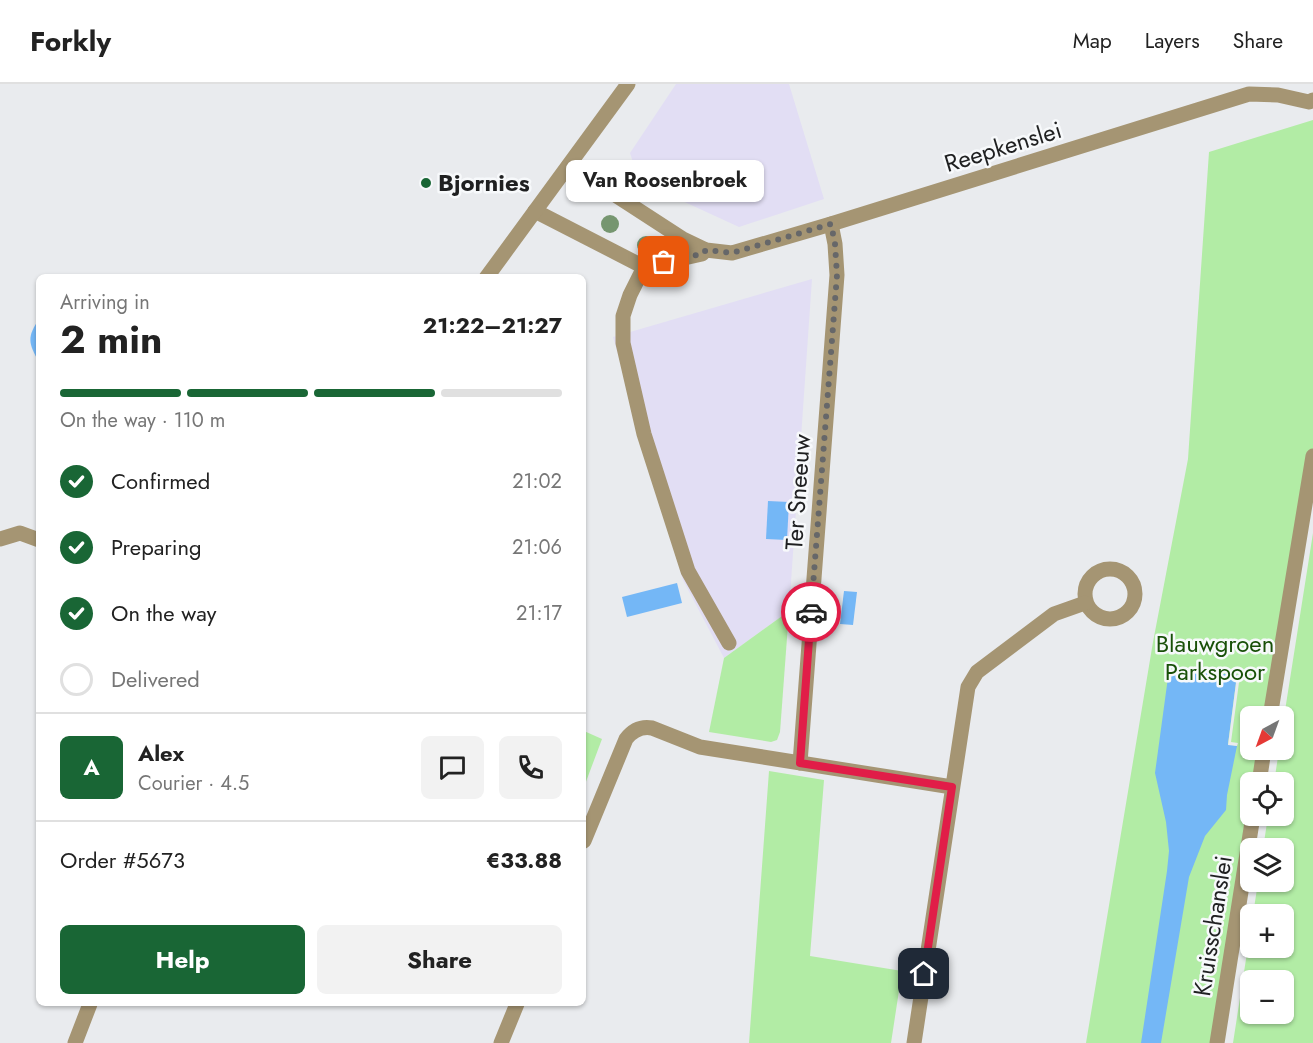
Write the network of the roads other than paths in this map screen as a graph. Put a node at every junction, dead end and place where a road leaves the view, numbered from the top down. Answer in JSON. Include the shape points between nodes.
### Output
{"nodes":[{"id":1,"x":628,"y":84,"type":"edge"},
{"id":2,"x":1313,"y":100,"type":"edge"},
{"id":3,"x":569,"y":165,"type":"junction"},
{"id":4,"x":535,"y":211,"type":"junction"},
{"id":5,"x":831,"y":224,"type":"junction"},
{"id":6,"x":706,"y":250,"type":"junction"},
{"id":7,"x":644,"y":267,"type":"junction"},
{"id":8,"x":489,"y":274,"type":"edge"},
{"id":9,"x":1313,"y":456,"type":"edge"},
{"id":10,"x":0,"y":539,"type":"edge"},
{"id":11,"x":36,"y":539,"type":"edge"},
{"id":12,"x":1085,"y":603,"type":"dead end"},
{"id":13,"x":729,"y":643,"type":"dead end"},
{"id":14,"x":1272,"y":706,"type":"edge"},
{"id":15,"x":800,"y":763,"type":"junction"},
{"id":16,"x":952,"y":787,"type":"junction"},
{"id":17,"x":1251,"y":826,"type":"edge"},
{"id":18,"x":586,"y":836,"type":"edge"},
{"id":19,"x":89,"y":1006,"type":"edge"},
{"id":20,"x":516,"y":1006,"type":"edge"},
{"id":21,"x":75,"y":1043,"type":"edge"},
{"id":22,"x":501,"y":1043,"type":"edge"},
{"id":23,"x":914,"y":1043,"type":"edge"},
{"id":24,"x":1217,"y":1043,"type":"edge"}],
"edges":[{"from":1,"to":3,"type":"street"},
{"from":2,"to":5,"type":"street","name":"Reepkenslei","via":[[1249,94]]},
{"from":3,"to":4,"type":"street"},
{"from":3,"to":6,"type":"street","name":"Reepkenslei"},
{"from":4,"to":7,"type":"street"},
{"from":4,"to":8,"type":"street"},
{"from":5,"to":6,"type":"street","name":"Reepkenslei","via":[[732,253]]},
{"from":5,"to":15,"type":"street","name":"Ter Sneeuw","via":[[837,275]]},
{"from":6,"to":7,"type":"street","name":"Reepkenslei"},
{"from":7,"to":13,"type":"street","via":[[623,316],[623,343],[644,434],[688,571]]},
{"from":9,"to":14,"type":"street"},
{"from":10,"to":11,"type":"street","via":[[20,533]]},
{"from":12,"to":16,"type":"street","via":[[1054,614],[974,676],[968,687]]},
{"from":15,"to":16,"type":"street"},
{"from":15,"to":18,"type":"street","via":[[700,747],[644,726],[626,739]]},
{"from":16,"to":23,"type":"street"},
{"from":17,"to":24,"type":"street","name":"Kruisschanslei"},
{"from":19,"to":21,"type":"street"},
{"from":20,"to":22,"type":"street"}]}
